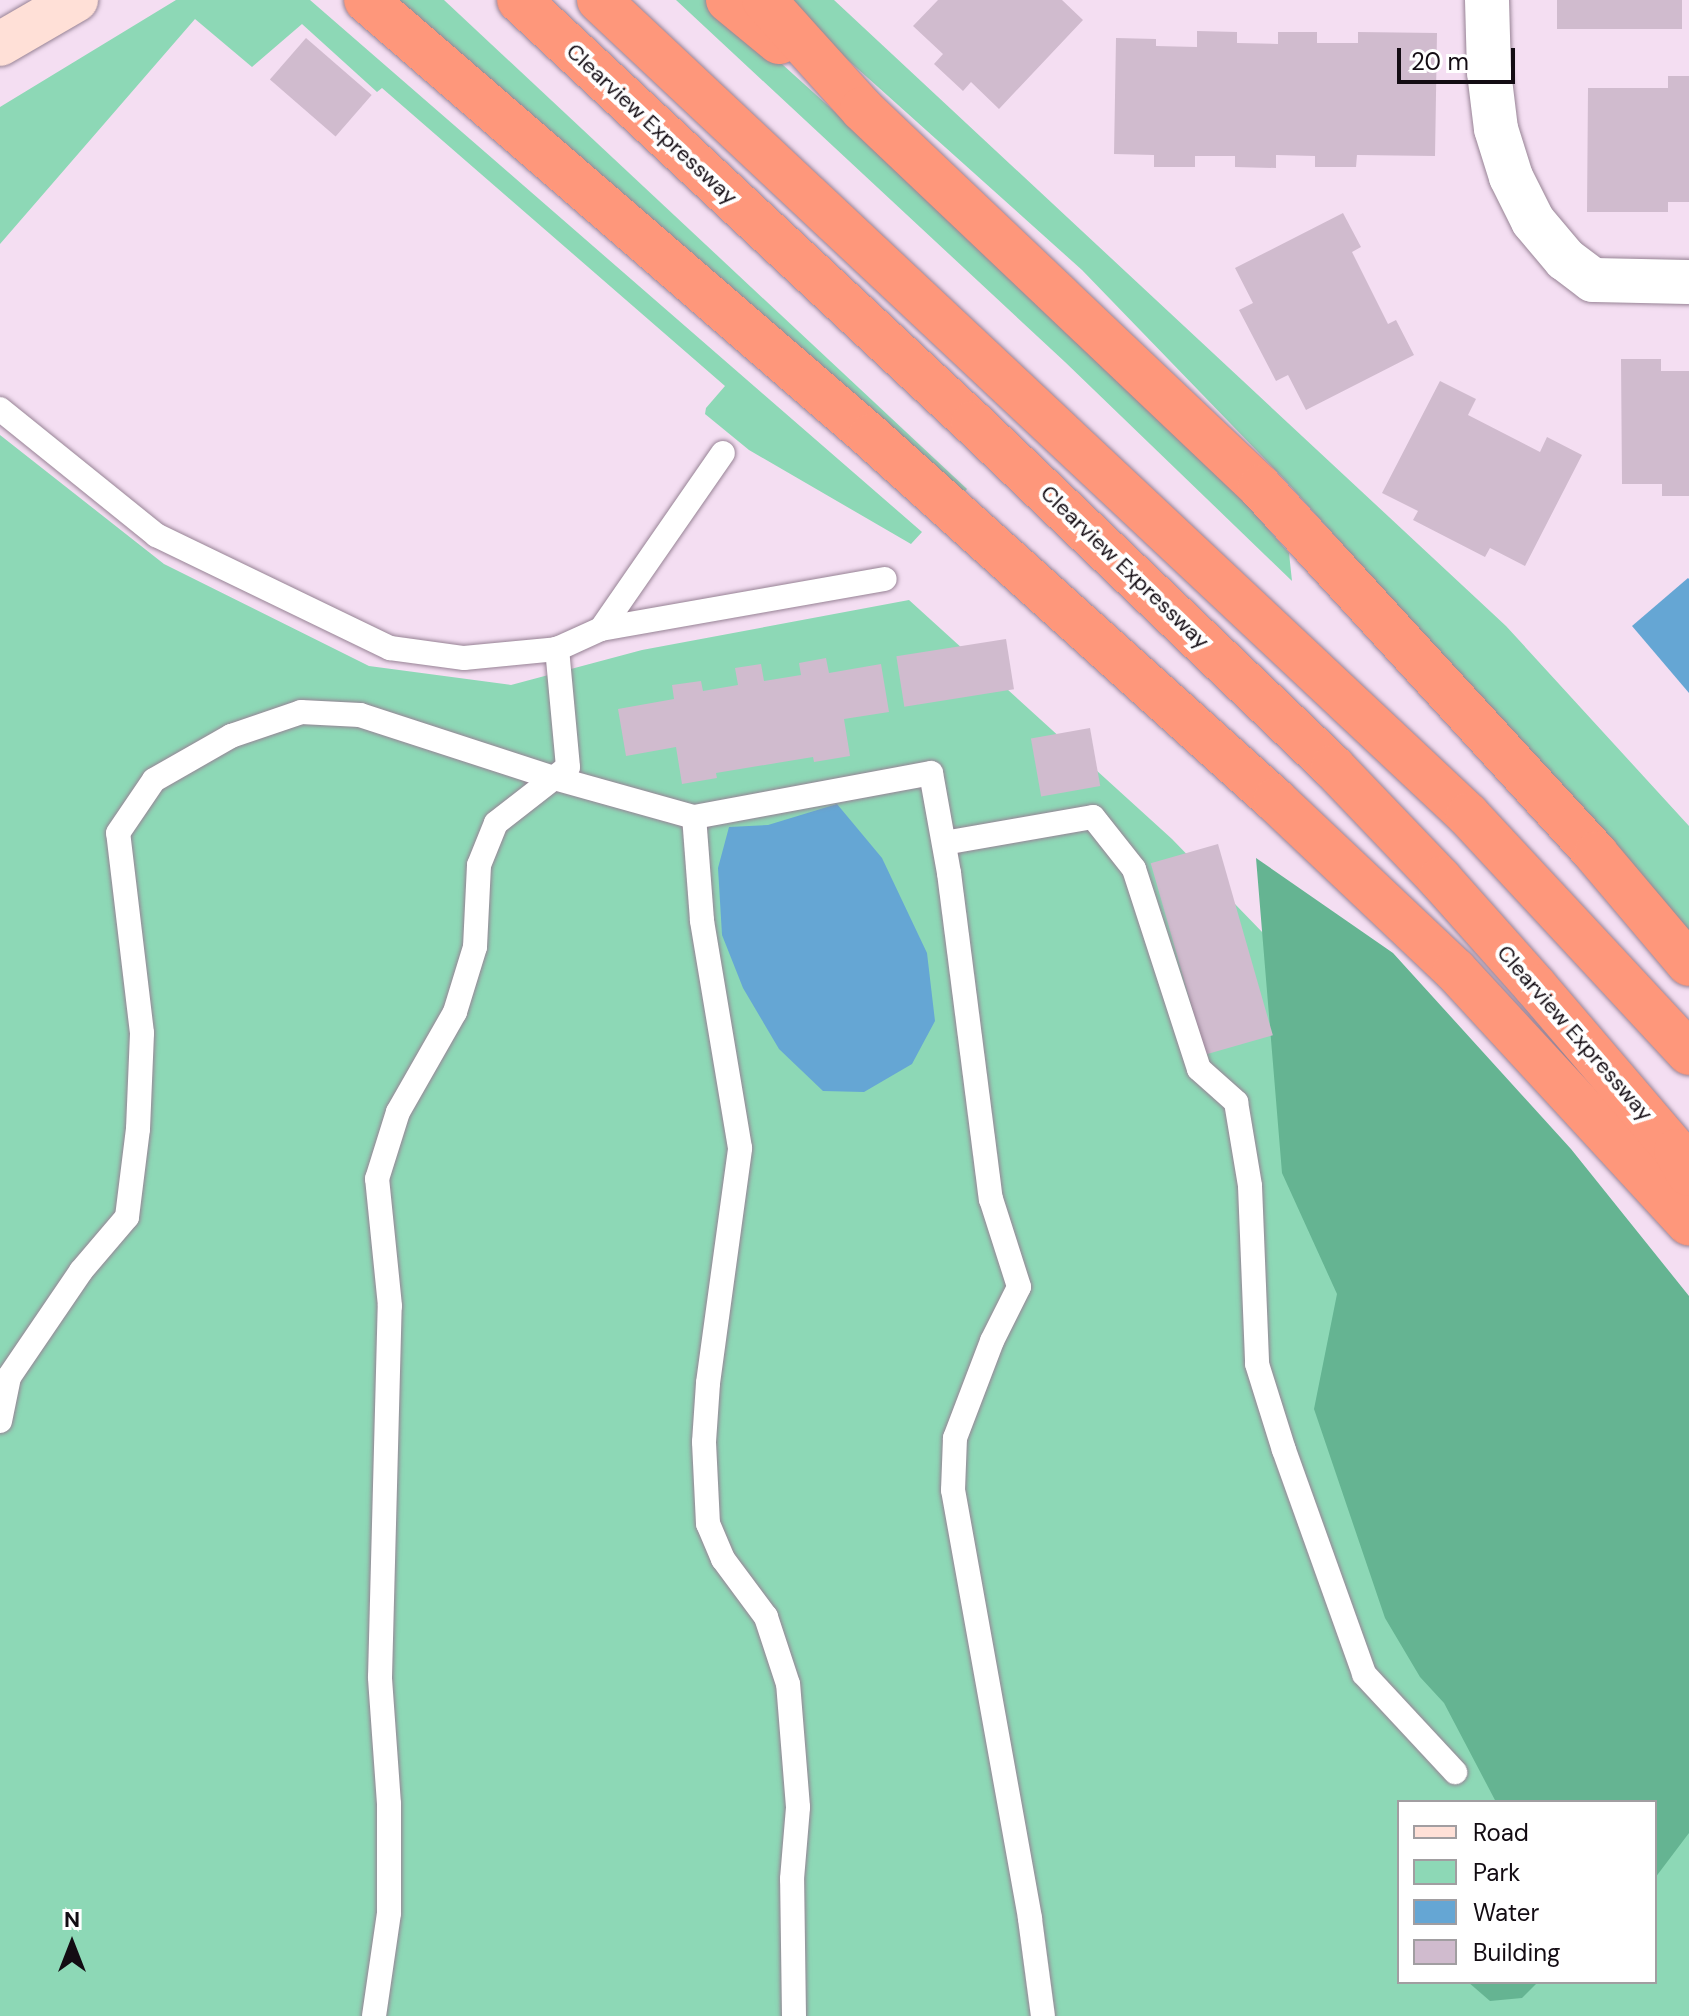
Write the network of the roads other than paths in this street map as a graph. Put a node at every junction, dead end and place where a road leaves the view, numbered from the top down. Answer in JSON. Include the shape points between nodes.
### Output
{"nodes":[{"id":1,"x":76,"y":0,"type":"edge"},
{"id":2,"x":366,"y":0,"type":"edge"},
{"id":3,"x":519,"y":0,"type":"edge"},
{"id":4,"x":599,"y":0,"type":"edge"},
{"id":5,"x":728,"y":0,"type":"edge"},
{"id":6,"x":764,"y":0,"type":"edge"},
{"id":7,"x":1487,"y":0,"type":"edge"},
{"id":8,"x":0,"y":44,"type":"edge"},
{"id":9,"x":862,"y":109,"type":"junction"},
{"id":10,"x":1689,"y":282,"type":"edge"},
{"id":11,"x":0,"y":409,"type":"edge"},
{"id":12,"x":723,"y":453,"type":"dead end"},
{"id":13,"x":885,"y":579,"type":"dead end"},
{"id":14,"x":601,"y":629,"type":"junction"},
{"id":15,"x":557,"y":649,"type":"junction"},
{"id":16,"x":554,"y":778,"type":"junction"},
{"id":17,"x":694,"y":817,"type":"junction"},
{"id":18,"x":944,"y":843,"type":"junction"},
{"id":19,"x":1689,"y":964,"type":"edge"},
{"id":20,"x":1689,"y":1053,"type":"edge"},
{"id":21,"x":1689,"y":1174,"type":"edge"},
{"id":22,"x":1689,"y":1224,"type":"edge"},
{"id":23,"x":0,"y":1421,"type":"edge"},
{"id":24,"x":1455,"y":1772,"type":"dead end"},
{"id":25,"x":374,"y":2016,"type":"edge"},
{"id":26,"x":794,"y":2016,"type":"edge"},
{"id":27,"x":1043,"y":2016,"type":"edge"}],
"edges":[{"from":1,"to":8,"type":"street"},
{"from":2,"to":22,"type":"highway","via":[[870,436],[1275,800],[1455,970]]},
{"from":3,"to":21,"type":"highway","name":"Clearview Expressway","via":[[1333,767],[1545,998],[1676,1151]]},
{"from":4,"to":20,"type":"highway","via":[[1468,815]]},
{"from":5,"to":9,"type":"highway"},
{"from":6,"to":9,"type":"highway"},
{"from":7,"to":10,"type":"street","via":[[1496,129],[1533,221],[1565,259],[1593,280]]},
{"from":9,"to":19,"type":"highway","via":[[1260,487],[1574,830]]},
{"from":11,"to":15,"type":"lane","via":[[156,535],[390,648],[464,658]]},
{"from":12,"to":14,"type":"lane"},
{"from":13,"to":14,"type":"lane"},
{"from":14,"to":15,"type":"lane"},
{"from":15,"to":16,"type":"lane","via":[[568,767]]},
{"from":16,"to":17,"type":"lane"},
{"from":16,"to":23,"type":"lane","via":[[360,715],[301,712],[231,736],[154,780],[118,833],[142,1033],[127,1217],[81,1271],[9,1377]]},
{"from":16,"to":25,"type":"lane","via":[[496,823],[479,865],[475,947],[455,1012],[398,1112],[377,1179],[390,1306],[380,1677],[389,1804],[389,1913]]},
{"from":17,"to":18,"type":"lane","via":[[931,773]]},
{"from":17,"to":26,"type":"lane","via":[[702,920],[740,1148],[708,1383],[708,1524],[723,1559],[766,1617],[788,1684],[798,1807],[792,1879]]},
{"from":18,"to":24,"type":"lane","via":[[1093,817],[1134,869],[1199,1069],[1236,1102],[1250,1186],[1257,1364],[1284,1450],[1364,1674]]},
{"from":18,"to":27,"type":"lane","via":[[991,1199],[1019,1287],[955,1438],[953,1490],[1028,1904]]}]}
